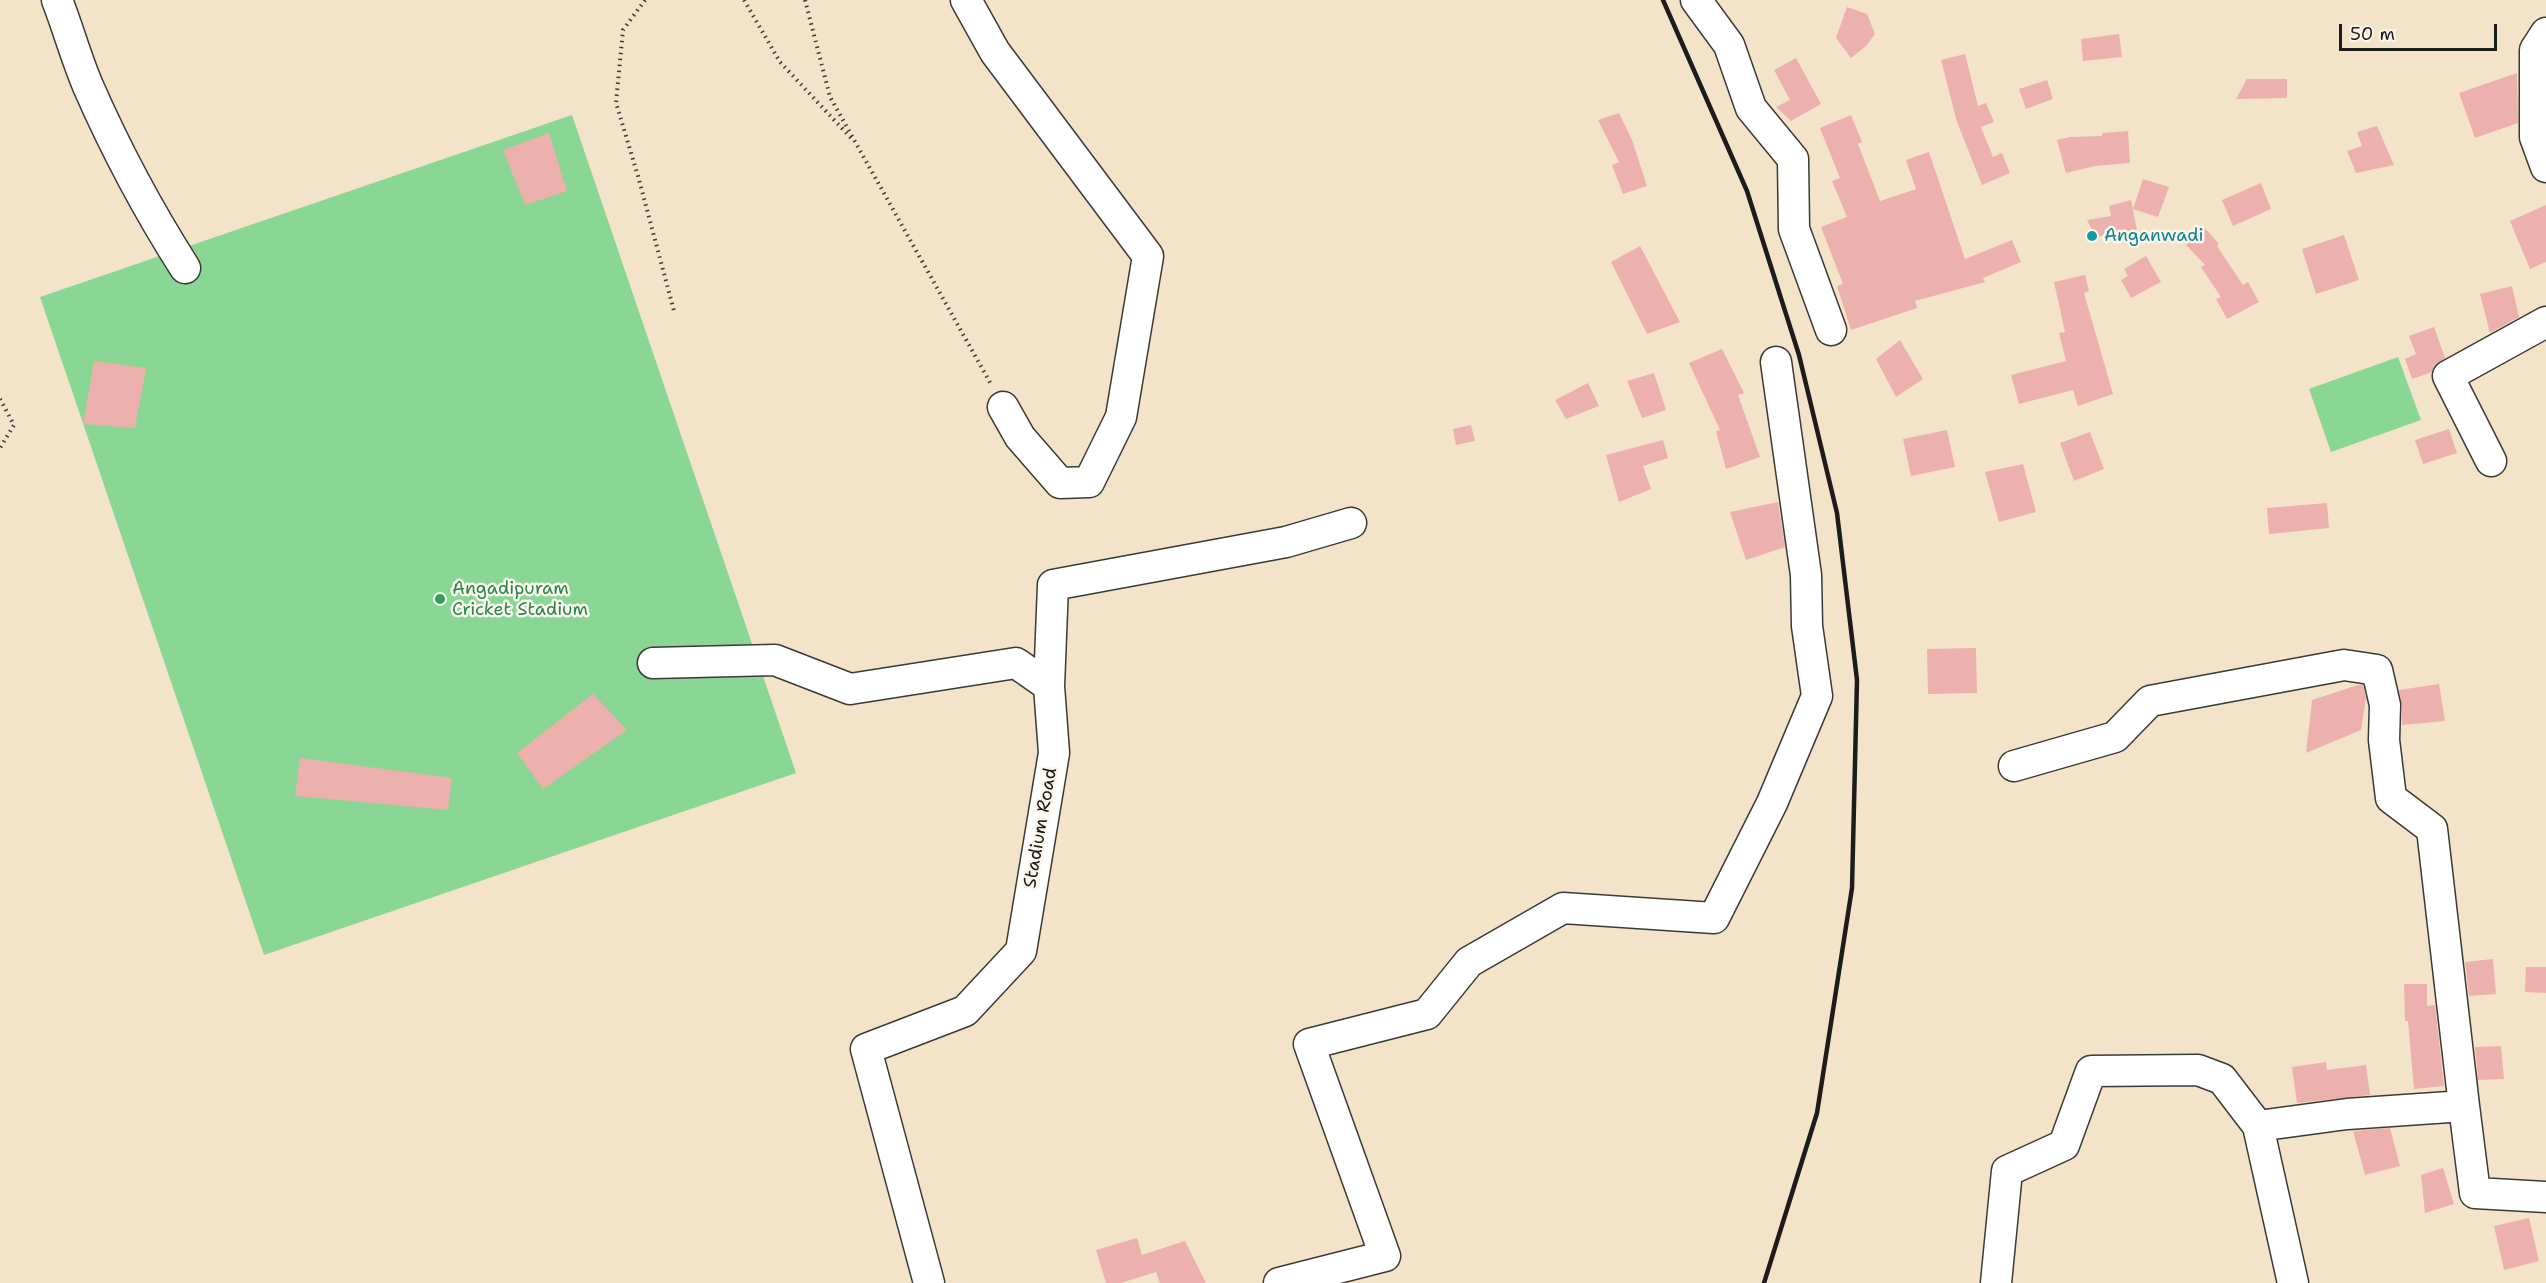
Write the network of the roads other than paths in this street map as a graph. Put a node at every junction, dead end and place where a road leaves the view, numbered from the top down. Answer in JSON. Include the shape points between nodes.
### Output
{"nodes":[{"id":1,"x":57,"y":0,"type":"edge"},
{"id":2,"x":966,"y":0,"type":"edge"},
{"id":3,"x":1696,"y":0,"type":"edge"},
{"id":4,"x":2546,"y":33,"type":"edge"},
{"id":5,"x":2546,"y":167,"type":"edge"},
{"id":6,"x":185,"y":268,"type":"dead end"},
{"id":7,"x":2546,"y":322,"type":"edge"},
{"id":8,"x":1831,"y":330,"type":"dead end"},
{"id":9,"x":1776,"y":362,"type":"dead end"},
{"id":10,"x":1004,"y":407,"type":"road end"},
{"id":11,"x":2491,"y":461,"type":"dead end"},
{"id":12,"x":1351,"y":523,"type":"dead end"},
{"id":13,"x":653,"y":663,"type":"dead end"},
{"id":14,"x":1049,"y":686,"type":"junction"},
{"id":15,"x":2014,"y":766,"type":"dead end"},
{"id":16,"x":2464,"y":1106,"type":"junction"},
{"id":17,"x":2258,"y":1126,"type":"junction"},
{"id":18,"x":2546,"y":1197,"type":"edge"},
{"id":19,"x":929,"y":1283,"type":"edge"},
{"id":20,"x":1279,"y":1283,"type":"edge"},
{"id":21,"x":1996,"y":1283,"type":"edge"},
{"id":22,"x":2293,"y":1283,"type":"edge"}],
"edges":[{"from":1,"to":6,"type":"street","via":[[87,84],[120,156]]},
{"from":2,"to":10,"type":"street","via":[[995,52],[1148,256],[1121,417],[1089,482],[1060,483],[1020,437]]},
{"from":3,"to":8,"type":"street","via":[[1729,45],[1751,108],[1793,159],[1794,229]]},
{"from":4,"to":5,"type":"street","via":[[2535,50],[2535,137]]},
{"from":7,"to":11,"type":"street","via":[[2448,376]]},
{"from":9,"to":20,"type":"street","via":[[1806,575],[1807,626],[1817,696],[1772,803],[1714,918],[1563,908],[1469,962],[1427,1014],[1310,1044],[1385,1256]]},
{"from":12,"to":14,"type":"street","via":[[1286,542],[1053,585]]},
{"from":13,"to":14,"type":"street","via":[[775,660],[850,689],[1016,663]]},
{"from":14,"to":19,"type":"street","name":"Stadium Road","via":[[1054,753],[1021,951],[965,1011],[866,1049]]},
{"from":15,"to":16,"type":"street","via":[[2115,737],[2150,700],[2344,665],[2377,670],[2385,705],[2384,740],[2391,798],[2432,829]]},
{"from":16,"to":17,"type":"street","via":[[2347,1114]]},
{"from":16,"to":18,"type":"street","via":[[2475,1193]]},
{"from":17,"to":21,"type":"street","via":[[2222,1079],[2198,1070],[2091,1071],[2064,1145],[2007,1171]]},
{"from":17,"to":22,"type":"street"}]}
